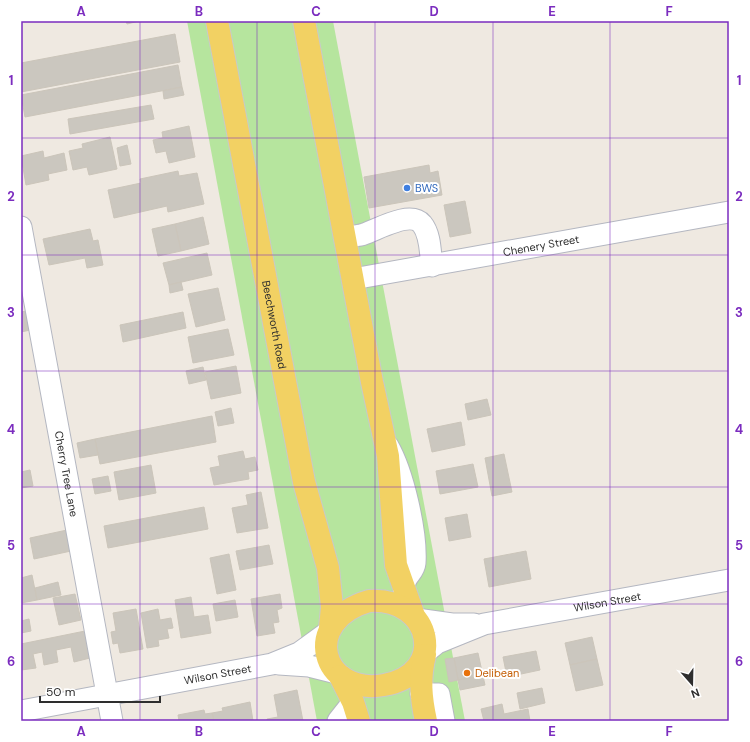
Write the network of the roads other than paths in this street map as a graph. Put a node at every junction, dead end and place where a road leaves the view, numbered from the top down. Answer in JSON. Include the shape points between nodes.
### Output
{"nodes":[{"id":1,"x":217,"y":21,"type":"edge"},
{"id":2,"x":304,"y":21,"type":"edge"},
{"id":3,"x":729,"y":212,"type":"edge"},
{"id":4,"x":21,"y":227,"type":"edge"},
{"id":5,"x":346,"y":237,"type":"junction"},
{"id":6,"x":432,"y":266,"type":"junction"},
{"id":7,"x":353,"y":279,"type":"junction"},
{"id":8,"x":729,"y":580,"type":"edge"},
{"id":9,"x":415,"y":617,"type":"junction"},
{"id":10,"x":484,"y":624,"type":"junction"},
{"id":11,"x":329,"y":630,"type":"junction"},
{"id":12,"x":425,"y":654,"type":"junction"},
{"id":13,"x":272,"y":664,"type":"junction"},
{"id":14,"x":338,"y":674,"type":"junction"},
{"id":15,"x":421,"y":694,"type":"junction"},
{"id":16,"x":108,"y":696,"type":"junction"},
{"id":17,"x":21,"y":711,"type":"edge"},
{"id":18,"x":356,"y":712,"type":"edge"},
{"id":19,"x":112,"y":721,"type":"edge"},
{"id":20,"x":338,"y":721,"type":"edge"},
{"id":21,"x":426,"y":721,"type":"edge"},
{"id":22,"x":444,"y":721,"type":"edge"}],
"edges":[{"from":1,"to":11,"type":"main road","name":"Beechworth Road","via":[[304,482],[326,562],[331,598]]},
{"from":2,"to":5,"type":"main road"},
{"from":3,"to":6,"type":"street","name":"Chenery Street"},
{"from":4,"to":16,"type":"street","name":"Cherry Tree Lane"},
{"from":5,"to":6,"type":"street","via":[[364,234],[400,220],[416,220],[426,231]]},
{"from":5,"to":7,"type":"main road"},
{"from":6,"to":7,"type":"street","name":"Chenery Street"},
{"from":7,"to":9,"type":"main road","via":[[391,482],[394,554],[398,573]]},
{"from":8,"to":10,"type":"street","name":"Wilson Street"},
{"from":9,"to":10,"type":"street","name":"Wilson Street","via":[[452,624]]},
{"from":9,"to":11,"type":"main road","via":[[396,604],[369,601],[347,611]]},
{"from":9,"to":12,"type":"main road","via":[[424,635]]},
{"from":10,"to":12,"type":"street","name":"Wilson Street","via":[[437,643]]},
{"from":11,"to":13,"type":"street","name":"Wilson Street","via":[[299,653]]},
{"from":11,"to":14,"type":"main road","via":[[327,653]]},
{"from":12,"to":14,"type":"main road","via":[[411,673],[384,685],[361,684]]},
{"from":12,"to":15,"type":"main road","via":[[421,671]]},
{"from":13,"to":14,"type":"street","name":"Wilson Street","via":[[309,666]]},
{"from":13,"to":16,"type":"street","name":"Wilson Street"},
{"from":14,"to":18,"type":"main road"},
{"from":15,"to":21,"type":"main road"},
{"from":15,"to":22,"type":"street","via":[[439,694]]},
{"from":16,"to":17,"type":"street","name":"Wilson Street"},
{"from":16,"to":19,"type":"street","name":"Cherry Tree Lane"},
{"from":18,"to":20,"type":"street"}]}
